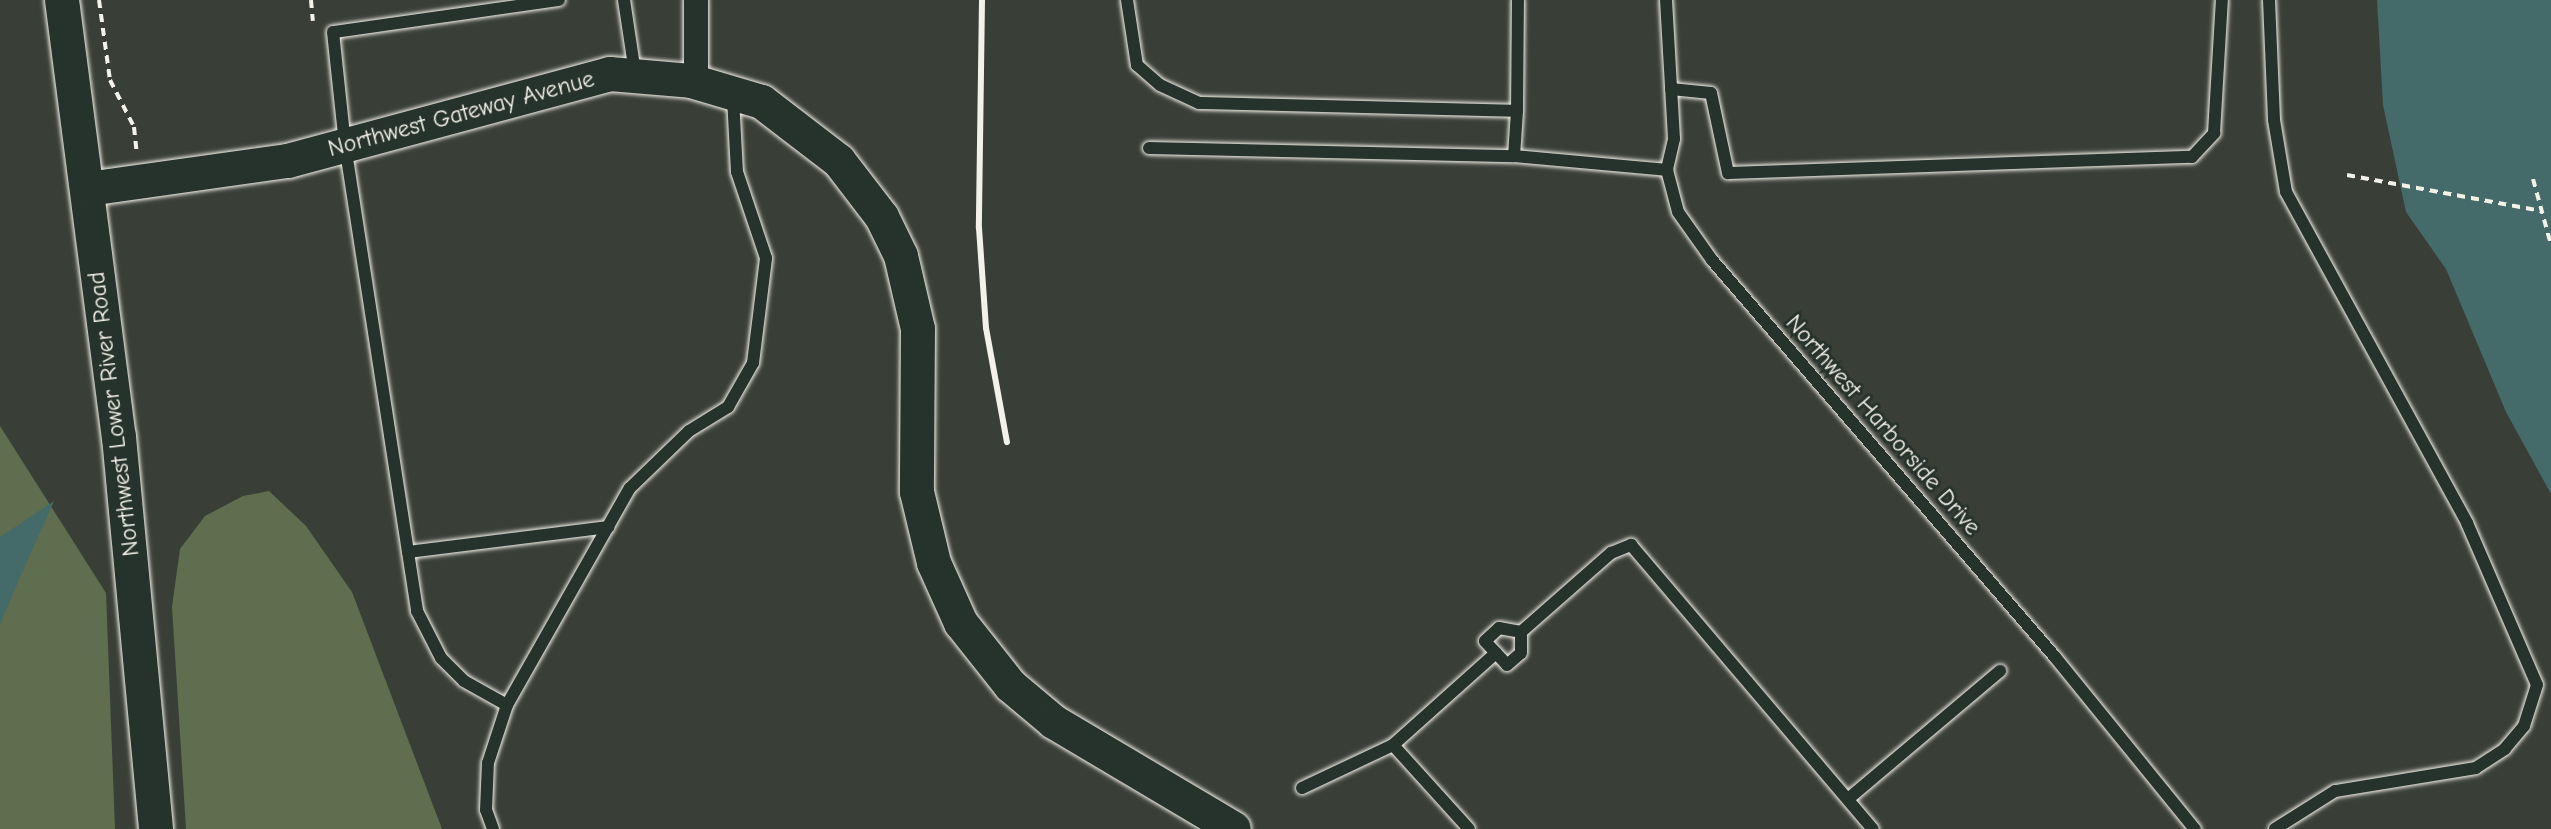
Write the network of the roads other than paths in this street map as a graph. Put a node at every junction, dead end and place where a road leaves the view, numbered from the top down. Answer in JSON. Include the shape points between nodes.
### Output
{"nodes":[{"id":1,"x":62,"y":0,"type":"edge"},
{"id":2,"x":559,"y":0,"type":"edge"},
{"id":3,"x":624,"y":0,"type":"edge"},
{"id":4,"x":696,"y":0,"type":"edge"},
{"id":5,"x":1127,"y":0,"type":"edge"},
{"id":6,"x":1518,"y":0,"type":"edge"},
{"id":7,"x":1666,"y":0,"type":"edge"},
{"id":8,"x":2222,"y":0,"type":"edge"},
{"id":9,"x":2269,"y":0,"type":"edge"},
{"id":10,"x":635,"y":73,"type":"junction"},
{"id":11,"x":696,"y":82,"type":"junction"},
{"id":12,"x":1671,"y":89,"type":"junction"},
{"id":13,"x":733,"y":90,"type":"junction"},
{"id":14,"x":1517,"y":111,"type":"junction"},
{"id":15,"x":345,"y":145,"type":"junction"},
{"id":16,"x":1149,"y":148,"type":"dead end"},
{"id":17,"x":1514,"y":156,"type":"junction"},
{"id":18,"x":1667,"y":170,"type":"junction"},
{"id":19,"x":88,"y":189,"type":"junction"},
{"id":20,"x":608,"y":527,"type":"junction"},
{"id":21,"x":408,"y":552,"type":"junction"},
{"id":22,"x":1521,"y":632,"type":"junction"},
{"id":23,"x":1496,"y":653,"type":"junction"},
{"id":24,"x":2000,"y":671,"type":"dead end"},
{"id":25,"x":507,"y":705,"type":"junction"},
{"id":26,"x":1393,"y":745,"type":"junction"},
{"id":27,"x":1302,"y":788,"type":"dead end"},
{"id":28,"x":1848,"y":799,"type":"junction"},
{"id":29,"x":156,"y":829,"type":"edge"},
{"id":30,"x":493,"y":829,"type":"edge"},
{"id":31,"x":1234,"y":829,"type":"edge"},
{"id":32,"x":1469,"y":829,"type":"edge"},
{"id":33,"x":1873,"y":829,"type":"edge"},
{"id":34,"x":2195,"y":829,"type":"edge"},
{"id":35,"x":2275,"y":829,"type":"edge"}],
"edges":[{"from":1,"to":19,"type":"street","name":"Northwest Lower River Road"},
{"from":2,"to":15,"type":"lane","via":[[333,32]]},
{"from":3,"to":10,"type":"lane"},
{"from":4,"to":11,"type":"street"},
{"from":5,"to":14,"type":"lane","via":[[1137,65],[1160,85],[1199,103]]},
{"from":6,"to":14,"type":"lane"},
{"from":7,"to":12,"type":"lane","name":"Northwest Harborside Drive"},
{"from":8,"to":12,"type":"lane","via":[[2214,133],[2192,157],[1728,173],[1711,93]]},
{"from":9,"to":35,"type":"lane","via":[[2274,120],[2286,192],[2467,523],[2537,685],[2524,726],[2505,749],[2476,768],[2335,791]]},
{"from":10,"to":11,"type":"street","name":"Northwest Gateway Avenue"},
{"from":10,"to":15,"type":"street","name":"Northwest Gateway Avenue","via":[[578,80]]},
{"from":11,"to":13,"type":"street","name":"Northwest Gateway Avenue"},
{"from":12,"to":18,"type":"lane","name":"Northwest Harborside Drive","via":[[1674,139]]},
{"from":13,"to":20,"type":"lane","via":[[737,172],[766,258],[753,363],[728,407],[689,431],[630,488]]},
{"from":13,"to":31,"type":"street","name":"Northwest Gateway Avenue","via":[[762,102],[839,161],[882,217],[901,256],[918,329],[917,492],[934,563],[973,640],[1028,702],[1078,738]]},
{"from":14,"to":17,"type":"lane"},
{"from":15,"to":19,"type":"street","name":"Northwest Gateway Avenue","via":[[253,168]]},
{"from":15,"to":21,"type":"lane"},
{"from":16,"to":17,"type":"lane"},
{"from":17,"to":18,"type":"lane"},
{"from":18,"to":34,"type":"lane","name":"Northwest Harborside Drive","via":[[1678,212],[1712,260],[2055,657]]},
{"from":19,"to":29,"type":"street","name":"Northwest Lower River Road","via":[[120,452]]},
{"from":20,"to":21,"type":"lane"},
{"from":20,"to":25,"type":"lane"},
{"from":21,"to":25,"type":"lane","via":[[417,611],[441,658],[464,681]]},
{"from":22,"to":23,"type":"lane","via":[[1521,653],[1507,665]]},
{"from":22,"to":23,"type":"lane","via":[[1499,628],[1485,641]]},
{"from":22,"to":28,"type":"lane","via":[[1611,553],[1631,545]]},
{"from":23,"to":26,"type":"lane"},
{"from":24,"to":28,"type":"lane"},
{"from":25,"to":30,"type":"lane","via":[[488,763],[486,810]]},
{"from":26,"to":27,"type":"lane"},
{"from":26,"to":32,"type":"lane"},
{"from":28,"to":33,"type":"lane"}]}
